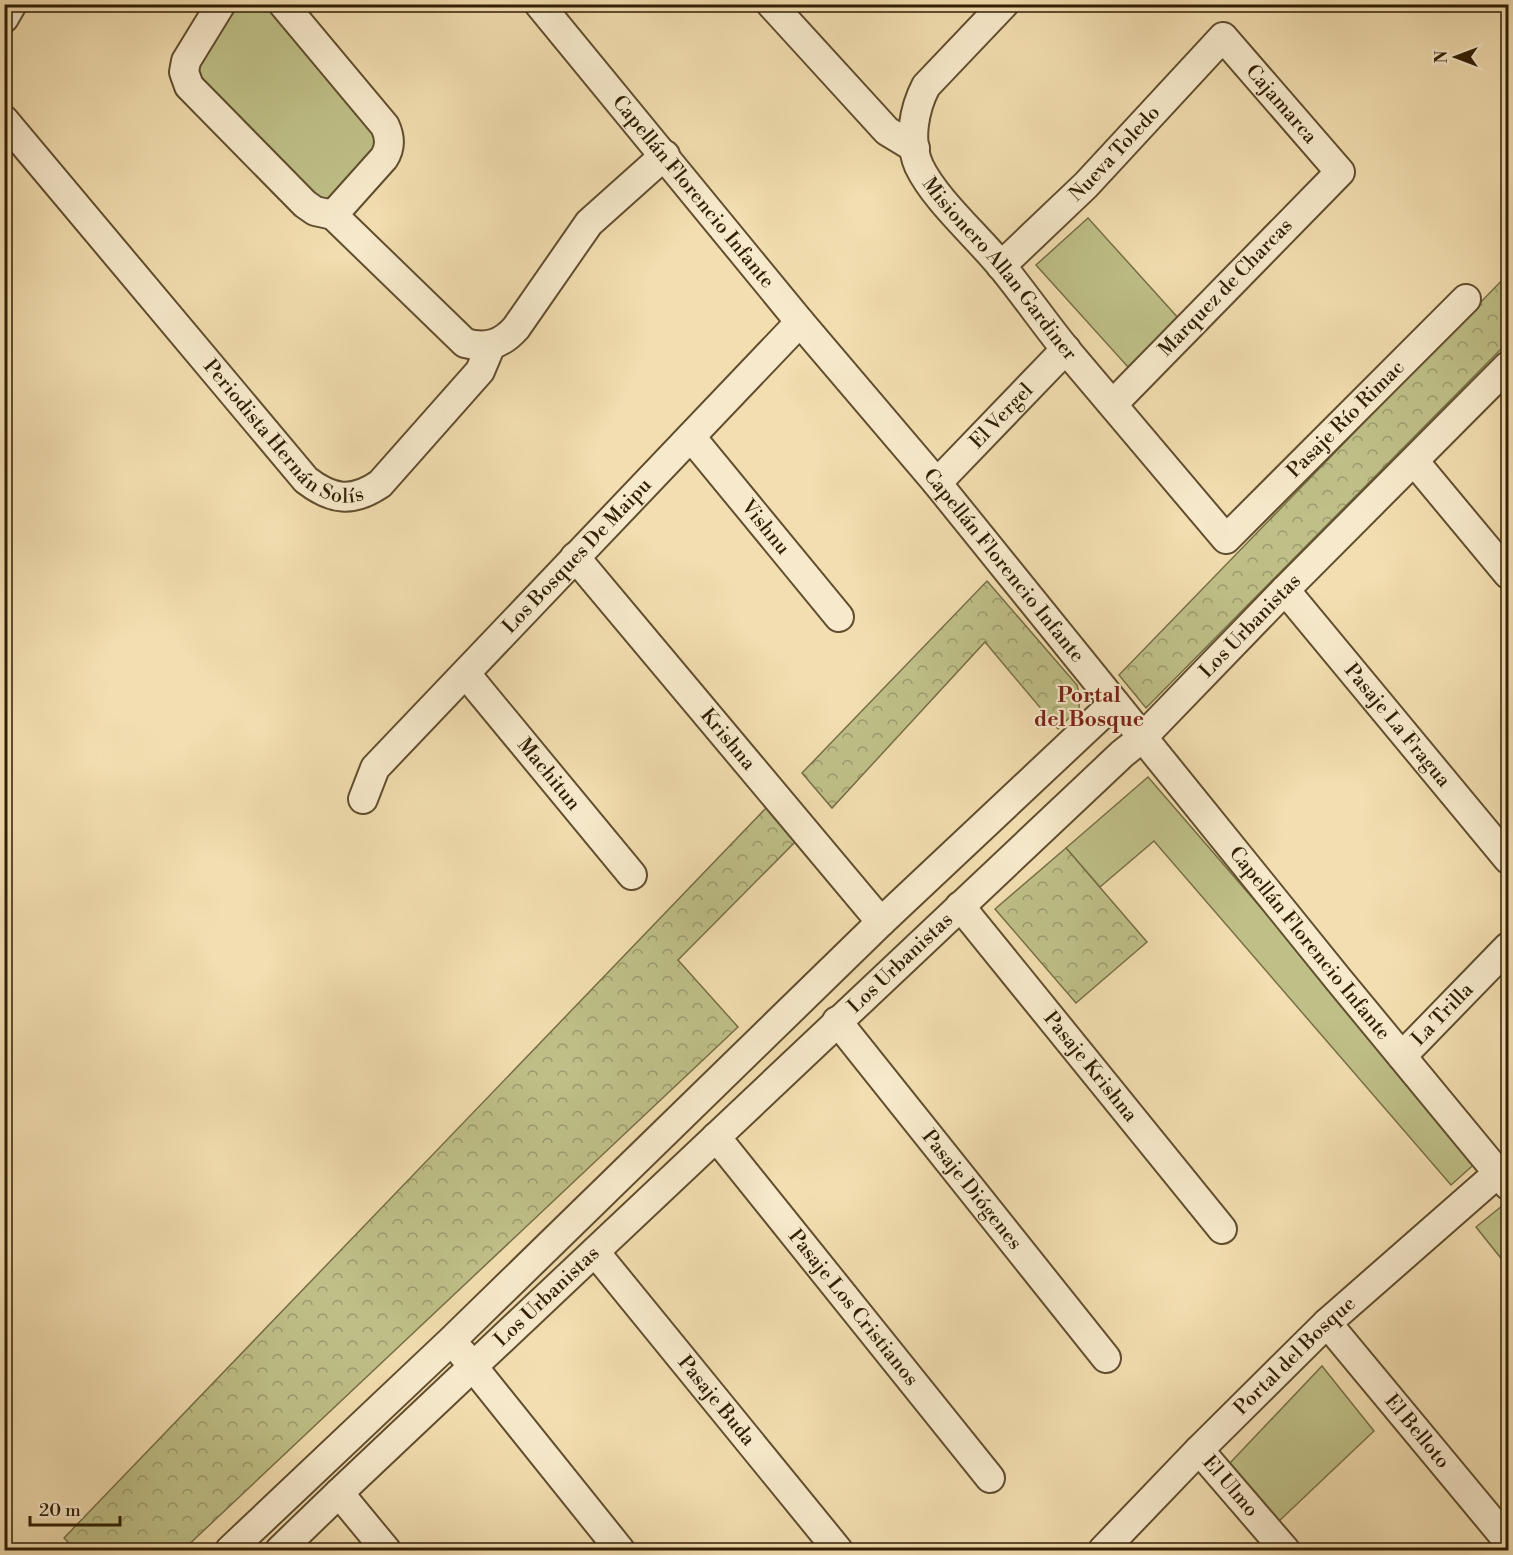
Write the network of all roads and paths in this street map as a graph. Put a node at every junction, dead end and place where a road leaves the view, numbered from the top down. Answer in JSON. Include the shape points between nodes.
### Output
{"nodes":[{"id":1,"x":12,"y":4,"type":"edge"},
{"id":2,"x":221,"y":4,"type":"edge"},
{"id":3,"x":283,"y":4,"type":"edge"},
{"id":4,"x":539,"y":4,"type":"edge"},
{"id":5,"x":771,"y":4,"type":"edge"},
{"id":6,"x":1004,"y":4,"type":"edge"},
{"id":7,"x":4,"y":18,"type":"edge"},
{"id":8,"x":1223,"y":37,"type":"joint"},
{"id":9,"x":4,"y":120,"type":"edge"},
{"id":10,"x":915,"y":148,"type":"junction"},
{"id":11,"x":665,"y":155,"type":"junction"},
{"id":12,"x":1340,"y":172,"type":"joint"},
{"id":13,"x":333,"y":215,"type":"junction"},
{"id":14,"x":1001,"y":266,"type":"junction"},
{"id":15,"x":1466,"y":299,"type":"dead end"},
{"id":16,"x":800,"y":322,"type":"junction"},
{"id":17,"x":491,"y":345,"type":"junction"},
{"id":18,"x":1066,"y":349,"type":"junction"},
{"id":19,"x":1509,"y":366,"type":"edge"},
{"id":20,"x":1113,"y":404,"type":"junction"},
{"id":21,"x":691,"y":436,"type":"junction"},
{"id":22,"x":1414,"y":461,"type":"junction"},
{"id":23,"x":937,"y":483,"type":"junction"},
{"id":24,"x":1226,"y":539,"type":"joint"},
{"id":25,"x":574,"y":557,"type":"junction"},
{"id":26,"x":1509,"y":574,"type":"edge"},
{"id":27,"x":1285,"y":590,"type":"junction"},
{"id":28,"x":839,"y":617,"type":"dead end"},
{"id":29,"x":466,"y":674,"type":"junction"},
{"id":30,"x":1114,"y":702,"type":"junction"},
{"id":31,"x":1142,"y":738,"type":"junction"},
{"id":32,"x":363,"y":799,"type":"dead end"},
{"id":33,"x":1509,"y":860,"type":"edge"},
{"id":34,"x":632,"y":875,"type":"dead end"},
{"id":35,"x":960,"y":906,"type":"junction"},
{"id":36,"x":881,"y":922,"type":"junction"},
{"id":37,"x":1509,"y":946,"type":"edge"},
{"id":38,"x":837,"y":1021,"type":"junction"},
{"id":39,"x":1402,"y":1056,"type":"junction"},
{"id":40,"x":716,"y":1137,"type":"junction"},
{"id":41,"x":1503,"y":1179,"type":"edge"},
{"id":42,"x":1222,"y":1229,"type":"dead end"},
{"id":43,"x":596,"y":1252,"type":"junction"},
{"id":44,"x":1327,"y":1323,"type":"junction"},
{"id":45,"x":451,"y":1341,"type":"junction"},
{"id":46,"x":1106,"y":1358,"type":"dead end"},
{"id":47,"x":473,"y":1367,"type":"junction"},
{"id":48,"x":1199,"y":1450,"type":"junction"},
{"id":49,"x":990,"y":1478,"type":"dead end"},
{"id":50,"x":339,"y":1493,"type":"junction"},
{"id":51,"x":1509,"y":1541,"type":"edge"},
{"id":52,"x":230,"y":1551,"type":"edge"},
{"id":53,"x":280,"y":1551,"type":"edge"},
{"id":54,"x":386,"y":1551,"type":"edge"},
{"id":55,"x":620,"y":1551,"type":"edge"},
{"id":56,"x":838,"y":1551,"type":"edge"},
{"id":57,"x":1103,"y":1551,"type":"edge"},
{"id":58,"x":1285,"y":1551,"type":"edge"}],
"edges":[{"from":1,"to":7,"type":"street"},
{"from":2,"to":13,"type":"street","via":[[186,61],[184,72],[189,86],[305,204]]},
{"from":3,"to":13,"type":"street","via":[[385,126],[389,136],[384,158]]},
{"from":4,"to":11,"type":"street","name":"Capellán Florencio Infante"},
{"from":5,"to":10,"type":"street","via":[[887,131]]},
{"from":6,"to":10,"type":"street","via":[[926,86],[915,115]]},
{"from":8,"to":12,"type":"street","name":"Cajamarca"},
{"from":8,"to":14,"type":"street","name":"Nueva Toledo","via":[[1086,185]]},
{"from":9,"to":17,"type":"street","name":"Periodista Hernán Solís","via":[[306,480],[320,491],[353,497],[380,484],[480,371]]},
{"from":10,"to":14,"type":"street","name":"Misionero Allan Gardiner","via":[[918,164],[929,182]]},
{"from":11,"to":16,"type":"street","name":"Capellán Florencio Infante"},
{"from":11,"to":17,"type":"street","via":[[588,223],[516,328]]},
{"from":12,"to":20,"type":"street","name":"Marquez de Charcas"},
{"from":13,"to":17,"type":"street","via":[[459,339],[471,345]]},
{"from":14,"to":18,"type":"street","name":"Misionero Allan Gardiner"},
{"from":15,"to":24,"type":"street","name":"Pasaje Río Rimac"},
{"from":16,"to":21,"type":"street","name":"Los Bosques De Maipu"},
{"from":16,"to":23,"type":"street","name":"Capellán Florencio Infante"},
{"from":18,"to":20,"type":"street","name":"Misionero Allan Gardiner"},
{"from":18,"to":23,"type":"street","name":"El Vergel"},
{"from":19,"to":22,"type":"street","name":"Los Urbanistas"},
{"from":20,"to":24,"type":"street","name":"Misionero Allan Gardiner"},
{"from":21,"to":25,"type":"street","name":"Los Bosques De Maipu"},
{"from":21,"to":28,"type":"street","name":"Vishnu"},
{"from":22,"to":26,"type":"street"},
{"from":22,"to":27,"type":"street","name":"Los Urbanistas"},
{"from":23,"to":30,"type":"street","name":"Capellán Florencio Infante"},
{"from":25,"to":29,"type":"street","name":"Los Bosques De Maipu"},
{"from":25,"to":36,"type":"street","name":"Krishna"},
{"from":27,"to":31,"type":"street","name":"Los Urbanistas"},
{"from":27,"to":33,"type":"street","name":"Pasaje La Fragua"},
{"from":29,"to":32,"type":"street","name":"Los Bosques De Maipu","via":[[375,768]]},
{"from":29,"to":34,"type":"street","name":"Machitun"},
{"from":30,"to":31,"type":"street","name":"Capellán Florencio Infante"},
{"from":30,"to":36,"type":"street","name":"Los Urbanistas"},
{"from":31,"to":35,"type":"street","name":"Los Urbanistas"},
{"from":31,"to":39,"type":"street","name":"Capellán Florencio Infante"},
{"from":35,"to":38,"type":"street","name":"Los Urbanistas"},
{"from":35,"to":42,"type":"street","name":"Pasaje Krishna"},
{"from":36,"to":45,"type":"street","name":"Los Urbanistas"},
{"from":37,"to":39,"type":"street","name":"La Trilla"},
{"from":38,"to":40,"type":"street","name":"Los Urbanistas"},
{"from":38,"to":46,"type":"street","name":"Pasaje Diógenes"},
{"from":39,"to":41,"type":"street","name":"Capellán Florencio Infante"},
{"from":40,"to":43,"type":"street","name":"Los Urbanistas"},
{"from":40,"to":49,"type":"street","name":"Pasaje Los Cristianos"},
{"from":41,"to":44,"type":"street","name":"Portal del Bosque"},
{"from":43,"to":47,"type":"street","name":"Los Urbanistas"},
{"from":43,"to":56,"type":"street","name":"Pasaje Buda"},
{"from":44,"to":48,"type":"street","name":"Portal del Bosque"},
{"from":44,"to":51,"type":"street","name":"El Belloto"},
{"from":45,"to":47,"type":"street"},
{"from":45,"to":52,"type":"street","name":"Los Urbanistas"},
{"from":47,"to":50,"type":"street","name":"Los Urbanistas"},
{"from":47,"to":55,"type":"street"},
{"from":48,"to":57,"type":"street","name":"Portal del Bosque"},
{"from":48,"to":58,"type":"street","name":"El Ulmo"},
{"from":50,"to":53,"type":"street","name":"Los Urbanistas"},
{"from":50,"to":54,"type":"street"}]}
